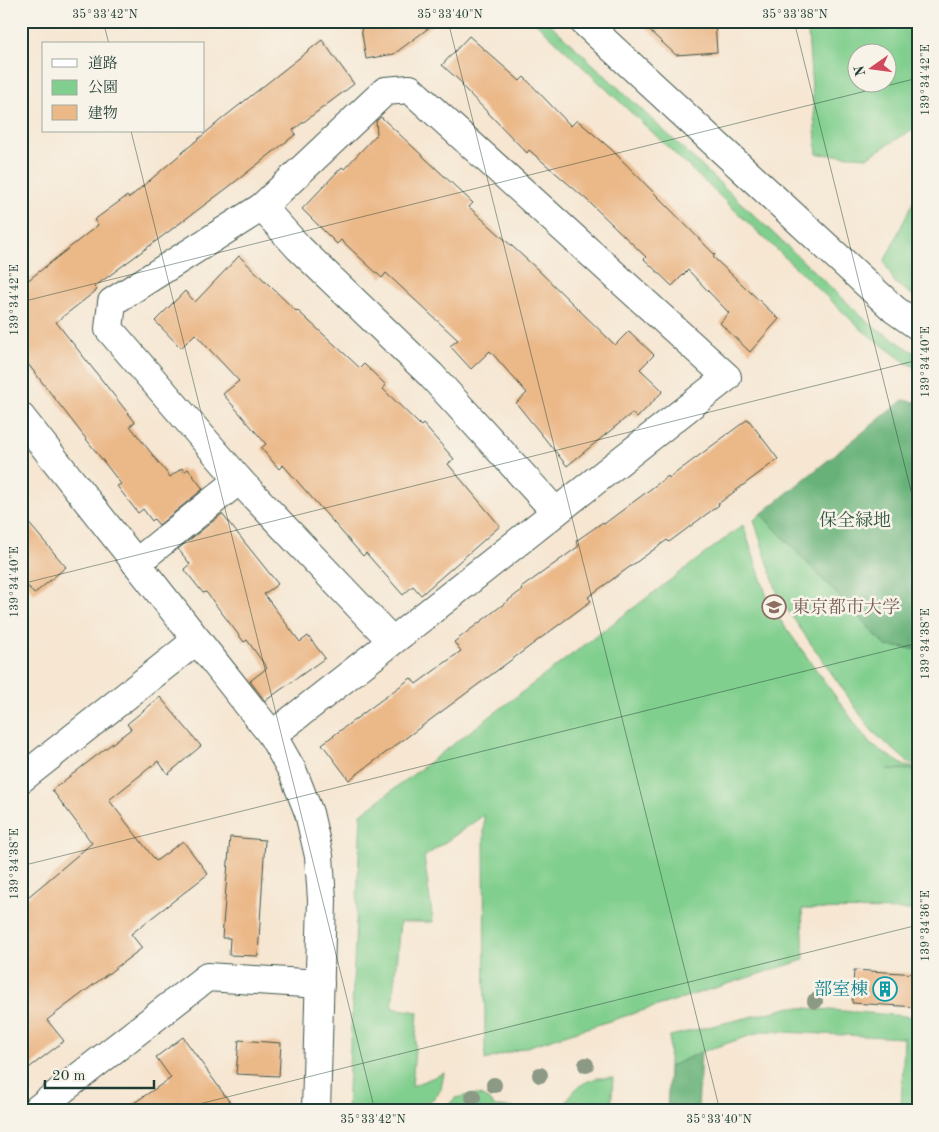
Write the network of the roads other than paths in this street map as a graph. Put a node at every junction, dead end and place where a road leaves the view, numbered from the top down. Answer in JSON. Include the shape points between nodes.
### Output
{"nodes":[{"id":1,"x":583,"y":21,"type":"edge"},
{"id":2,"x":262,"y":207,"type":"junction"},
{"id":3,"x":918,"y":326,"type":"edge"},
{"id":4,"x":25,"y":430,"type":"edge"},
{"id":5,"x":239,"y":480,"type":"junction"},
{"id":6,"x":555,"y":511,"type":"junction"},
{"id":7,"x":136,"y":562,"type":"junction"},
{"id":8,"x":197,"y":640,"type":"junction"},
{"id":9,"x":392,"y":641,"type":"junction"},
{"id":10,"x":272,"y":735,"type":"junction"},
{"id":11,"x":21,"y":779,"type":"edge"},
{"id":12,"x":320,"y":984,"type":"junction"},
{"id":13,"x":35,"y":1111,"type":"edge"},
{"id":14,"x":316,"y":1111,"type":"edge"}],
"edges":[{"from":1,"to":3,"type":"street","via":[[894,310]]},
{"from":2,"to":5,"type":"street","via":[[112,302],[109,328]]},
{"from":2,"to":6,"type":"street","via":[[431,375]]},
{"from":2,"to":6,"type":"street","via":[[385,91],[410,89],[728,377]]},
{"from":4,"to":7,"type":"street"},
{"from":5,"to":7,"type":"street"},
{"from":5,"to":9,"type":"street"},
{"from":6,"to":9,"type":"street"},
{"from":7,"to":8,"type":"street"},
{"from":8,"to":10,"type":"street"},
{"from":8,"to":11,"type":"street"},
{"from":9,"to":10,"type":"street"},
{"from":10,"to":12,"type":"street","via":[[293,772],[309,813],[319,856],[322,900]]},
{"from":12,"to":13,"type":"street","via":[[207,977]]},
{"from":12,"to":14,"type":"street"}]}
